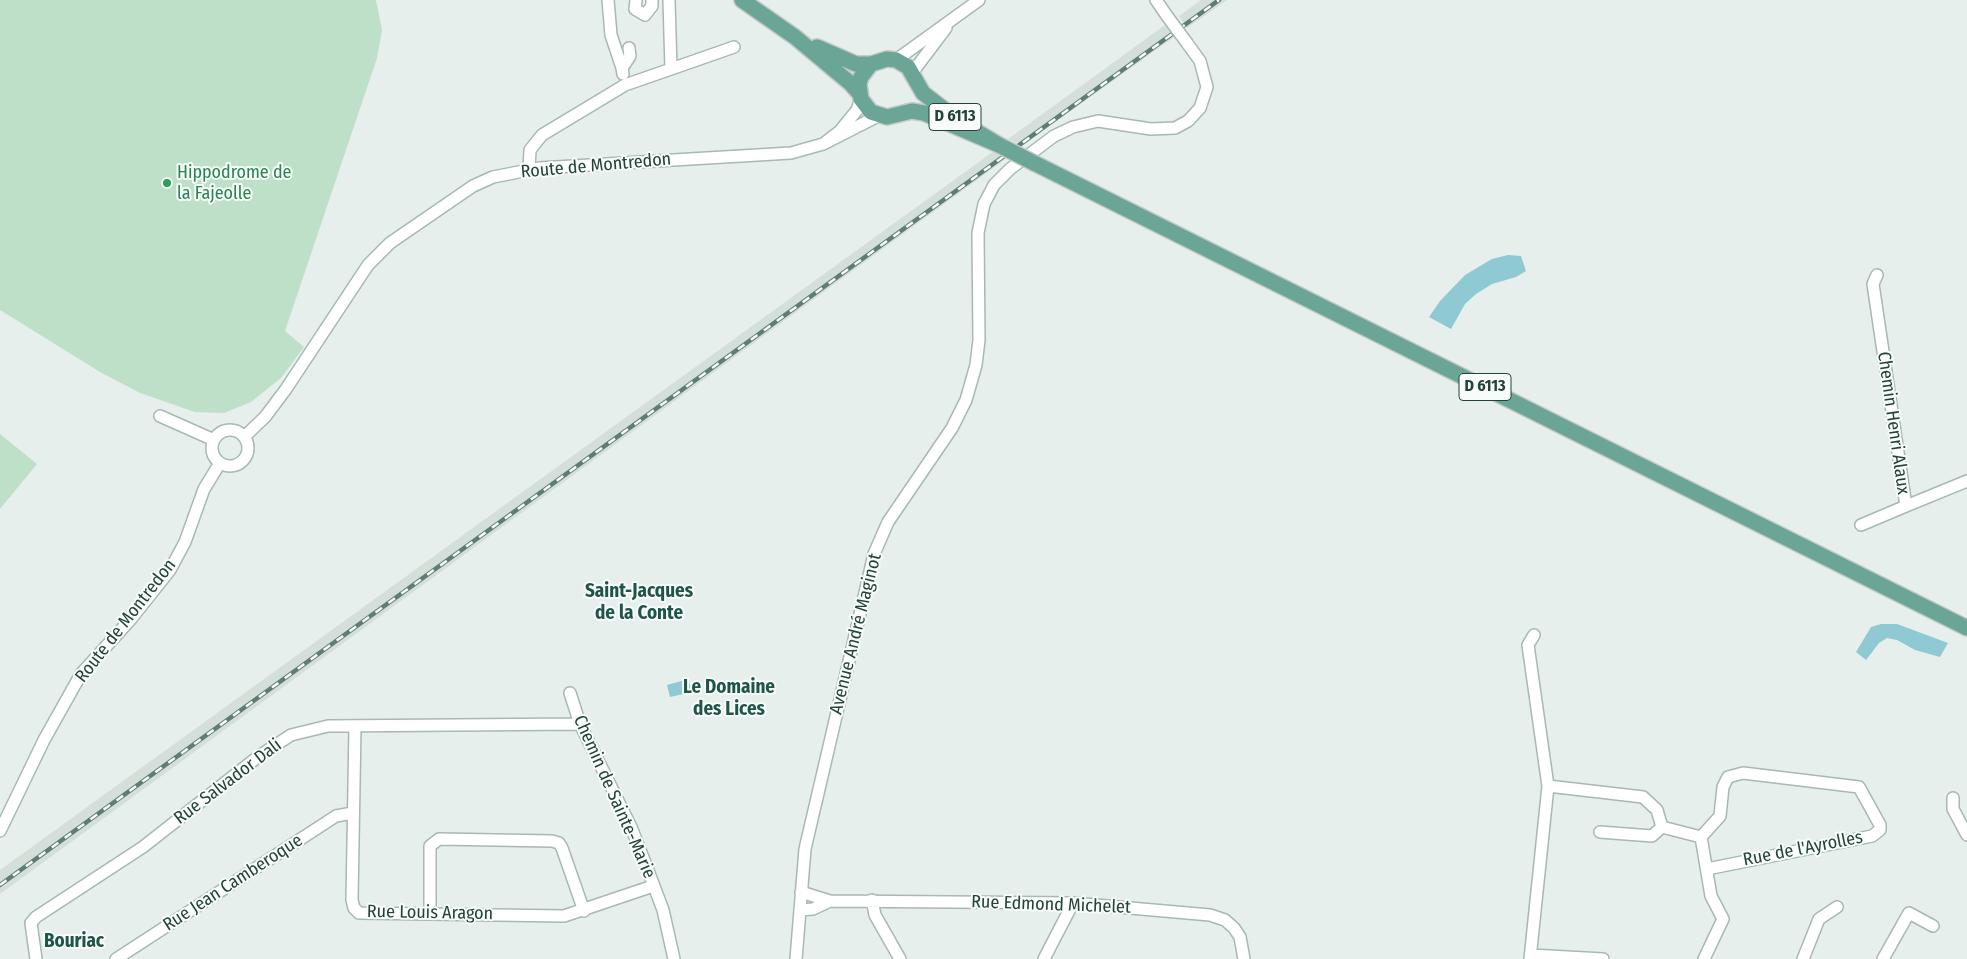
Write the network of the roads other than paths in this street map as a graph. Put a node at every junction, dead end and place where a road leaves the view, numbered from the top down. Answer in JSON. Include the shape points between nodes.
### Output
{"nodes":[{"id":1,"x":608,"y":0,"type":"edge"},
{"id":2,"x":636,"y":0,"type":"edge"},
{"id":3,"x":652,"y":0,"type":"edge"},
{"id":4,"x":669,"y":0,"type":"edge"},
{"id":5,"x":742,"y":0,"type":"edge"},
{"id":6,"x":978,"y":0,"type":"edge"},
{"id":7,"x":1156,"y":0,"type":"edge"},
{"id":8,"x":954,"y":18,"type":"junction"},
{"id":9,"x":795,"y":37,"type":"junction"},
{"id":10,"x":734,"y":47,"type":"dead end"},
{"id":11,"x":628,"y":48,"type":"dead end"},
{"id":12,"x":896,"y":60,"type":"junction"},
{"id":13,"x":872,"y":64,"type":"junction"},
{"id":14,"x":622,"y":68,"type":"junction"},
{"id":15,"x":671,"y":69,"type":"junction"},
{"id":16,"x":914,"y":78,"type":"junction"},
{"id":17,"x":625,"y":85,"type":"junction"},
{"id":18,"x":860,"y":96,"type":"junction"},
{"id":19,"x":903,"y":113,"type":"junction"},
{"id":20,"x":878,"y":116,"type":"junction"},
{"id":21,"x":823,"y":144,"type":"junction"},
{"id":22,"x":999,"y":145,"type":"junction"},
{"id":23,"x":529,"y":169,"type":"junction"},
{"id":24,"x":1877,"y":275,"type":"dead end"},
{"id":25,"x":160,"y":416,"type":"dead end"},
{"id":26,"x":245,"y":436,"type":"junction"},
{"id":27,"x":214,"y":440,"type":"junction"},
{"id":28,"x":220,"y":463,"type":"junction"},
{"id":29,"x":1967,"y":481,"type":"edge"},
{"id":30,"x":1906,"y":506,"type":"junction"},
{"id":31,"x":1861,"y":525,"type":"dead end"},
{"id":32,"x":1967,"y":627,"type":"edge"},
{"id":33,"x":1534,"y":635,"type":"dead end"},
{"id":34,"x":570,"y":692,"type":"dead end"},
{"id":35,"x":580,"y":724,"type":"junction"},
{"id":36,"x":355,"y":726,"type":"junction"},
{"id":37,"x":1548,"y":786,"type":"junction"},
{"id":38,"x":1954,"y":798,"type":"dead end"},
{"id":39,"x":353,"y":813,"type":"junction"},
{"id":40,"x":1662,"y":827,"type":"junction"},
{"id":41,"x":0,"y":832,"type":"edge"},
{"id":42,"x":1600,"y":832,"type":"dead end"},
{"id":43,"x":1967,"y":835,"type":"edge"},
{"id":44,"x":1701,"y":837,"type":"junction"},
{"id":45,"x":1707,"y":869,"type":"junction"},
{"id":46,"x":653,"y":886,"type":"junction"},
{"id":47,"x":801,"y":892,"type":"junction"},
{"id":48,"x":872,"y":900,"type":"junction"},
{"id":49,"x":816,"y":901,"type":"junction"},
{"id":50,"x":1073,"y":903,"type":"junction"},
{"id":51,"x":1837,"y":907,"type":"dead end"},
{"id":52,"x":800,"y":910,"type":"junction"},
{"id":53,"x":584,"y":911,"type":"junction"},
{"id":54,"x":430,"y":912,"type":"junction"},
{"id":55,"x":1933,"y":926,"type":"dead end"},
{"id":56,"x":1530,"y":957,"type":"edge"},
{"id":57,"x":36,"y":959,"type":"edge"},
{"id":58,"x":116,"y":959,"type":"edge"},
{"id":59,"x":674,"y":959,"type":"edge"},
{"id":60,"x":796,"y":959,"type":"edge"},
{"id":61,"x":900,"y":959,"type":"edge"},
{"id":62,"x":1044,"y":959,"type":"edge"},
{"id":63,"x":1244,"y":959,"type":"edge"},
{"id":64,"x":1603,"y":959,"type":"edge"},
{"id":65,"x":1704,"y":959,"type":"edge"},
{"id":66,"x":1803,"y":959,"type":"edge"},
{"id":67,"x":1883,"y":959,"type":"edge"}],
"edges":[{"from":1,"to":14,"type":"street","via":[[611,35]]},
{"from":2,"to":3,"type":"street","via":[[635,9],[645,15],[652,6]]},
{"from":4,"to":15,"type":"street"},
{"from":5,"to":9,"type":"main road"},
{"from":6,"to":8,"type":"street"},
{"from":7,"to":47,"type":"street","name":"Avenue André Maginot","bridge":true,"via":[[1200,61],[1207,87],[1200,108],[1188,121],[1175,128],[1152,129],[1098,121],[1073,127],[1054,136],[1010,169],[994,185],[984,204],[978,234],[979,340],[976,365],[966,400],[952,428],[888,522],[874,554],[812,813]]},
{"from":8,"to":12,"type":"street"},
{"from":8,"to":16,"type":"street"},
{"from":9,"to":13,"type":"main road","via":[[843,60]]},
{"from":9,"to":18,"type":"main road","via":[[850,82]]},
{"from":10,"to":15,"type":"street"},
{"from":11,"to":14,"type":"street","via":[[630,56]]},
{"from":12,"to":13,"type":"main road","via":[[879,60]]},
{"from":12,"to":16,"type":"main road"},
{"from":13,"to":18,"type":"main road","via":[[861,76]]},
{"from":14,"to":17,"type":"street"},
{"from":15,"to":17,"type":"street"},
{"from":16,"to":19,"type":"main road","via":[[914,100]]},
{"from":16,"to":22,"type":"main road","number":"D 6113","via":[[922,93]]},
{"from":17,"to":23,"type":"street","via":[[542,135],[530,150]]},
{"from":18,"to":20,"type":"main road","via":[[865,107]]},
{"from":18,"to":21,"type":"street","via":[[857,110]]},
{"from":19,"to":20,"type":"main road"},
{"from":19,"to":22,"type":"main road","number":"D 6113","via":[[924,113]]},
{"from":20,"to":21,"type":"street"},
{"from":21,"to":23,"type":"street","name":"Route de Montredon","via":[[791,153]]},
{"from":22,"to":32,"type":"main road","number":"D 6113","bridge":true},
{"from":23,"to":26,"type":"street","name":"Route de Montredon","via":[[493,177],[472,186],[390,243],[368,265],[265,417]]},
{"from":24,"to":30,"type":"street","name":"Chemin Henri Alaux","via":[[1873,284]]},
{"from":25,"to":27,"type":"street"},
{"from":26,"to":27,"type":"street","via":[[228,430]]},
{"from":26,"to":28,"type":"street","via":[[249,451],[246,458],[232,467]]},
{"from":27,"to":28,"type":"street","via":[[212,453]]},
{"from":28,"to":41,"type":"street","name":"Route de Montredon","via":[[204,489],[185,542],[170,570],[81,674],[44,740]]},
{"from":29,"to":30,"type":"street","name":"Chemin Henri Alaux"},
{"from":30,"to":31,"type":"street"},
{"from":33,"to":37,"type":"street","via":[[1528,645]]},
{"from":34,"to":35,"type":"street","name":"Chemin de Sainte-Marie"},
{"from":35,"to":36,"type":"street","name":"Rue Salvador Dali"},
{"from":35,"to":46,"type":"street","name":"Chemin de Sainte-Marie","via":[[631,827]]},
{"from":36,"to":39,"type":"street","name":"Rue Louis Aragon"},
{"from":36,"to":57,"type":"street","name":"Rue Salvador Dali","via":[[310,730],[275,744],[143,847],[36,917],[31,923]]},
{"from":37,"to":40,"type":"street","via":[[1643,797],[1657,810]]},
{"from":37,"to":56,"type":"street"},
{"from":38,"to":43,"type":"street","via":[[1953,809]]},
{"from":39,"to":54,"type":"street","name":"Rue Louis Aragon","via":[[354,908],[359,913]]},
{"from":39,"to":58,"type":"street","name":"Rue Jean Camberoque","via":[[336,816]]},
{"from":40,"to":42,"type":"street","via":[[1652,836]]},
{"from":40,"to":44,"type":"street"},
{"from":44,"to":45,"type":"street"},
{"from":44,"to":45,"type":"street","name":"Rue de l'Ayrolles","via":[[1720,816],[1723,787],[1728,777],[1743,773],[1859,787],[1880,825],[1880,830],[1872,836]]},
{"from":45,"to":65,"type":"street","via":[[1713,901],[1723,919]]},
{"from":46,"to":53,"type":"street","name":"Rue Louis Aragon"},
{"from":46,"to":59,"type":"street","name":"Chemin de Sainte-Marie","via":[[663,910]]},
{"from":47,"to":49,"type":"street","name":"Rue Edmond Michelet"},
{"from":47,"to":52,"type":"street","name":"Avenue André Maginot"},
{"from":48,"to":49,"type":"street","name":"Rue Edmond Michelet"},
{"from":48,"to":50,"type":"street","name":"Rue Edmond Michelet"},
{"from":48,"to":61,"type":"street","via":[[875,915]]},
{"from":49,"to":52,"type":"street","name":"Rue Edmond Michelet"},
{"from":50,"to":62,"type":"street"},
{"from":50,"to":63,"type":"street","name":"Rue Edmond Michelet","via":[[1210,914],[1234,928],[1240,937]]},
{"from":51,"to":66,"type":"street","via":[[1819,919]]},
{"from":52,"to":60,"type":"street","name":"Avenue André Maginot"},
{"from":53,"to":54,"type":"street","name":"Rue Louis Aragon","via":[[564,916]]},
{"from":53,"to":54,"type":"street","via":[[559,843],[439,839],[430,846]]},
{"from":55,"to":67,"type":"street","via":[[1909,913]]},
{"from":56,"to":64,"type":"street"}]}
